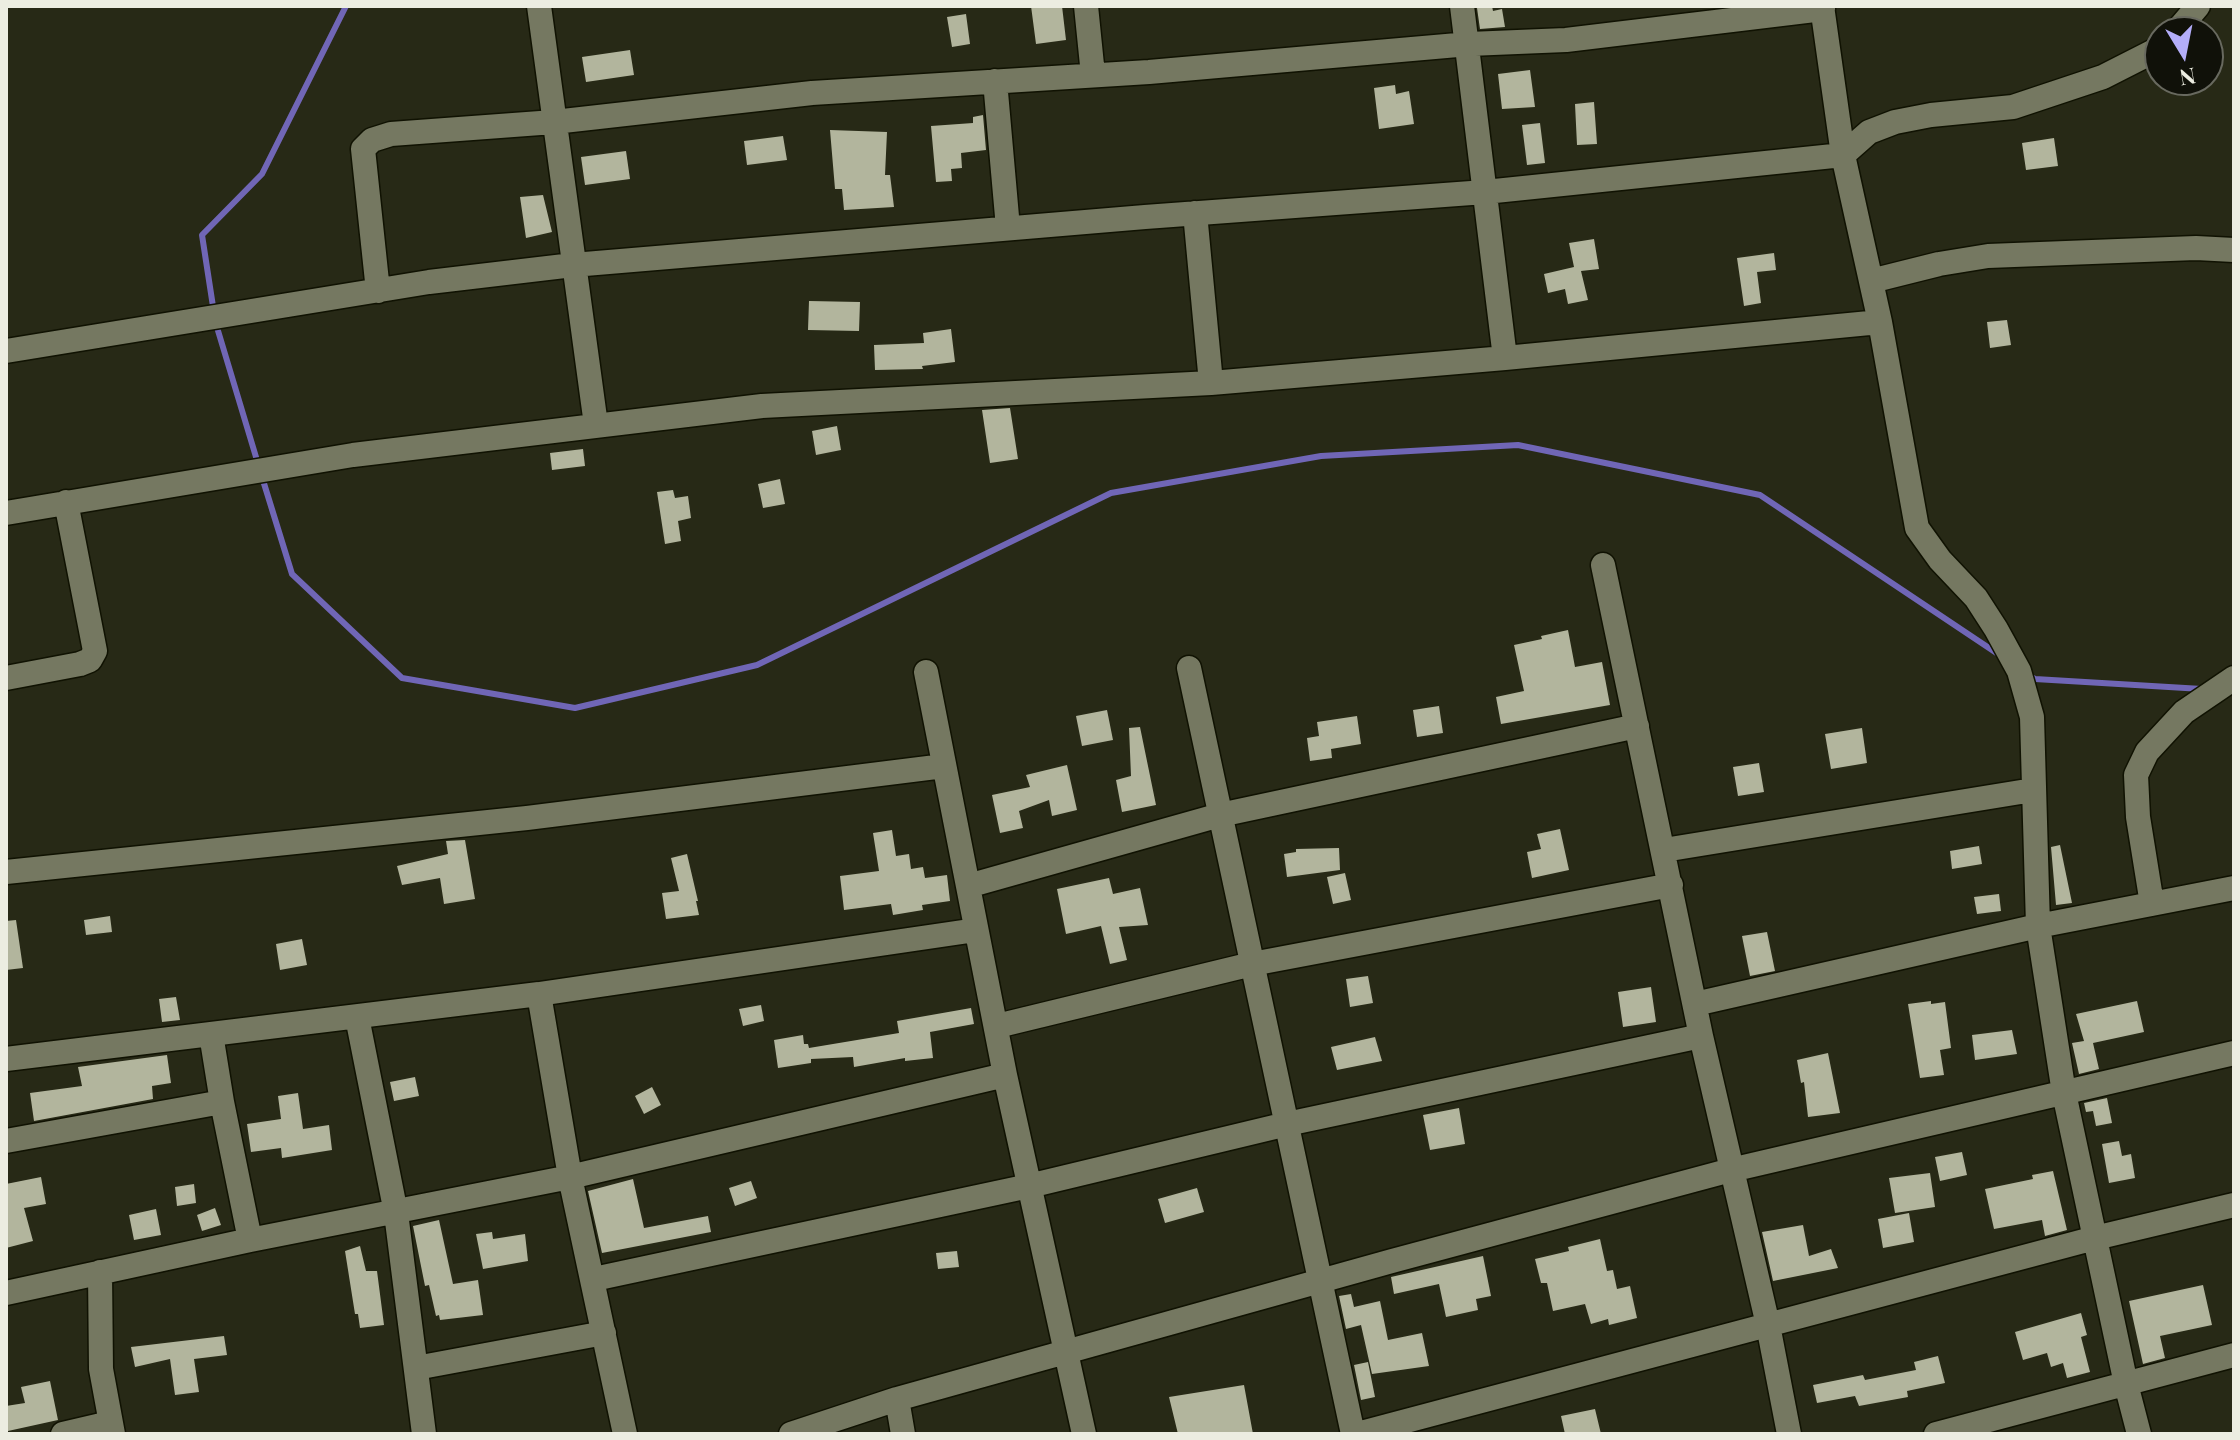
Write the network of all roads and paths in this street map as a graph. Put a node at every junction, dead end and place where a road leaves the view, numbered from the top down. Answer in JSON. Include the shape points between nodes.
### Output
{"nodes":[{"id":1,"x":539,"y":6,"type":"edge"},
{"id":2,"x":1086,"y":6,"type":"edge"},
{"id":3,"x":1462,"y":6,"type":"edge"},
{"id":4,"x":1822,"y":7,"type":"edge"},
{"id":5,"x":1469,"y":44,"type":"junction"},
{"id":6,"x":2144,"y":56,"type":"edge"},
{"id":7,"x":1093,"y":75,"type":"junction"},
{"id":8,"x":995,"y":81,"type":"junction"},
{"id":9,"x":554,"y":122,"type":"junction"},
{"id":10,"x":1843,"y":155,"type":"junction"},
{"id":11,"x":1485,"y":192,"type":"junction"},
{"id":12,"x":1195,"y":213,"type":"junction"},
{"id":13,"x":1008,"y":228,"type":"junction"},
{"id":14,"x":2234,"y":250,"type":"edge"},
{"id":15,"x":573,"y":265,"type":"junction"},
{"id":16,"x":1871,"y":281,"type":"junction"},
{"id":17,"x":378,"y":291,"type":"junction"},
{"id":18,"x":1880,"y":322,"type":"junction"},
{"id":19,"x":6,"y":351,"type":"edge"},
{"id":20,"x":1505,"y":358,"type":"junction"},
{"id":21,"x":1211,"y":383,"type":"junction"},
{"id":22,"x":596,"y":425,"type":"junction"},
{"id":23,"x":66,"y":502,"type":"junction"},
{"id":24,"x":6,"y":513,"type":"edge"},
{"id":25,"x":1603,"y":565,"type":"dead end"},
{"id":26,"x":1189,"y":668,"type":"dead end"},
{"id":27,"x":926,"y":672,"type":"dead end"},
{"id":28,"x":6,"y":678,"type":"edge"},
{"id":29,"x":2234,"y":678,"type":"edge"},
{"id":30,"x":1637,"y":726,"type":"junction"},
{"id":31,"x":944,"y":766,"type":"junction"},
{"id":32,"x":2033,"y":790,"type":"junction"},
{"id":33,"x":1220,"y":815,"type":"junction"},
{"id":34,"x":1664,"y":850,"type":"junction"},
{"id":35,"x":6,"y":872,"type":"edge"},
{"id":36,"x":1671,"y":885,"type":"junction"},
{"id":37,"x":968,"y":886,"type":"junction"},
{"id":38,"x":2234,"y":888,"type":"edge"},
{"id":39,"x":2152,"y":904,"type":"junction"},
{"id":40,"x":2038,"y":926,"type":"junction"},
{"id":41,"x":976,"y":930,"type":"junction"},
{"id":42,"x":1252,"y":964,"type":"junction"},
{"id":43,"x":539,"y":994,"type":"junction"},
{"id":44,"x":1695,"y":1004,"type":"junction"},
{"id":45,"x":357,"y":1017,"type":"junction"},
{"id":46,"x":997,"y":1026,"type":"junction"},
{"id":47,"x":211,"y":1034,"type":"junction"},
{"id":48,"x":1701,"y":1036,"type":"junction"},
{"id":49,"x":2234,"y":1053,"type":"edge"},
{"id":50,"x":6,"y":1059,"type":"edge"},
{"id":51,"x":1005,"y":1075,"type":"junction"},
{"id":52,"x":2064,"y":1093,"type":"junction"},
{"id":53,"x":222,"y":1102,"type":"junction"},
{"id":54,"x":1287,"y":1124,"type":"junction"},
{"id":55,"x":6,"y":1141,"type":"edge"},
{"id":56,"x":1731,"y":1170,"type":"junction"},
{"id":57,"x":570,"y":1177,"type":"junction"},
{"id":58,"x":1029,"y":1186,"type":"junction"},
{"id":59,"x":2234,"y":1205,"type":"edge"},
{"id":60,"x":396,"y":1213,"type":"junction"},
{"id":61,"x":2095,"y":1238,"type":"junction"},
{"id":62,"x":250,"y":1240,"type":"junction"},
{"id":63,"x":100,"y":1272,"type":"junction"},
{"id":64,"x":594,"y":1279,"type":"junction"},
{"id":65,"x":1320,"y":1283,"type":"junction"},
{"id":66,"x":6,"y":1293,"type":"edge"},
{"id":67,"x":1768,"y":1325,"type":"junction"},
{"id":68,"x":604,"y":1333,"type":"junction"},
{"id":69,"x":1066,"y":1352,"type":"junction"},
{"id":70,"x":2234,"y":1355,"type":"edge"},
{"id":71,"x":416,"y":1368,"type":"junction"},
{"id":72,"x":2126,"y":1384,"type":"junction"},
{"id":73,"x":897,"y":1399,"type":"junction"},
{"id":74,"x":111,"y":1428,"type":"edge"},
{"id":75,"x":63,"y":1434,"type":"edge"},
{"id":76,"x":424,"y":1434,"type":"edge"},
{"id":77,"x":625,"y":1434,"type":"edge"},
{"id":78,"x":791,"y":1434,"type":"edge"},
{"id":79,"x":903,"y":1434,"type":"edge"},
{"id":80,"x":1084,"y":1434,"type":"edge"},
{"id":81,"x":1355,"y":1434,"type":"edge"},
{"id":82,"x":1789,"y":1434,"type":"edge"},
{"id":83,"x":1936,"y":1434,"type":"edge"},
{"id":84,"x":2139,"y":1434,"type":"edge"}],
"edges":[{"from":1,"to":9,"type":"street"},
{"from":2,"to":7,"type":"street"},
{"from":3,"to":5,"type":"street"},
{"from":4,"to":5,"type":"street","via":[[1638,33]]},
{"from":4,"to":10,"type":"street"},
{"from":5,"to":7,"type":"street"},
{"from":5,"to":11,"type":"street"},
{"from":6,"to":10,"type":"street","via":[[2103,77],[2013,107],[1895,122],[1869,132]]},
{"from":7,"to":8,"type":"street"},
{"from":8,"to":9,"type":"street","via":[[812,93]]},
{"from":8,"to":13,"type":"street"},
{"from":9,"to":15,"type":"street"},
{"from":9,"to":17,"type":"street","via":[[391,134],[372,140],[363,149],[363,163]]},
{"from":10,"to":11,"type":"street"},
{"from":10,"to":16,"type":"street"},
{"from":11,"to":12,"type":"street"},
{"from":11,"to":20,"type":"street"},
{"from":12,"to":13,"type":"street"},
{"from":12,"to":21,"type":"street"},
{"from":13,"to":15,"type":"street"},
{"from":14,"to":16,"type":"street","via":[[1988,256]]},
{"from":15,"to":17,"type":"street"},
{"from":15,"to":22,"type":"street"},
{"from":16,"to":18,"type":"street"},
{"from":17,"to":19,"type":"street"},
{"from":18,"to":20,"type":"street"},
{"from":18,"to":32,"type":"street","via":[[1917,528],[1976,598],[2019,671],[2032,717]]},
{"from":20,"to":21,"type":"street"},
{"from":21,"to":22,"type":"street","via":[[762,406]]},
{"from":22,"to":23,"type":"street","via":[[353,455]]},
{"from":23,"to":24,"type":"street"},
{"from":23,"to":28,"type":"street","via":[[95,651],[80,664]]},
{"from":25,"to":30,"type":"street"},
{"from":26,"to":33,"type":"street"},
{"from":27,"to":31,"type":"street"},
{"from":29,"to":39,"type":"street","via":[[2184,712],[2147,752],[2136,775]]},
{"from":30,"to":33,"type":"street"},
{"from":30,"to":34,"type":"street"},
{"from":31,"to":35,"type":"street","via":[[527,818]]},
{"from":31,"to":37,"type":"street"},
{"from":32,"to":34,"type":"street"},
{"from":32,"to":40,"type":"street"},
{"from":33,"to":37,"type":"street"},
{"from":33,"to":42,"type":"street"},
{"from":34,"to":36,"type":"street"},
{"from":36,"to":42,"type":"street"},
{"from":36,"to":44,"type":"street"},
{"from":37,"to":41,"type":"street"},
{"from":38,"to":39,"type":"street"},
{"from":39,"to":40,"type":"street"},
{"from":40,"to":44,"type":"street"},
{"from":40,"to":52,"type":"street"},
{"from":41,"to":43,"type":"street"},
{"from":41,"to":46,"type":"street"},
{"from":42,"to":46,"type":"street"},
{"from":42,"to":54,"type":"street"},
{"from":43,"to":45,"type":"street"},
{"from":43,"to":57,"type":"street"},
{"from":44,"to":48,"type":"street"},
{"from":45,"to":47,"type":"street"},
{"from":45,"to":60,"type":"street"},
{"from":46,"to":51,"type":"street"},
{"from":47,"to":50,"type":"street"},
{"from":47,"to":53,"type":"street"},
{"from":48,"to":54,"type":"street"},
{"from":48,"to":56,"type":"street"},
{"from":49,"to":52,"type":"street"},
{"from":51,"to":57,"type":"street"},
{"from":51,"to":58,"type":"street"},
{"from":52,"to":56,"type":"street"},
{"from":52,"to":61,"type":"street"},
{"from":53,"to":55,"type":"street"},
{"from":53,"to":62,"type":"street"},
{"from":54,"to":58,"type":"street"},
{"from":54,"to":65,"type":"street"},
{"from":56,"to":65,"type":"street"},
{"from":56,"to":67,"type":"street"},
{"from":57,"to":60,"type":"street"},
{"from":57,"to":64,"type":"street"},
{"from":58,"to":64,"type":"street"},
{"from":58,"to":69,"type":"street"},
{"from":59,"to":61,"type":"street"},
{"from":60,"to":62,"type":"street"},
{"from":60,"to":71,"type":"street"},
{"from":61,"to":67,"type":"street"},
{"from":61,"to":72,"type":"street"},
{"from":62,"to":63,"type":"street"},
{"from":63,"to":66,"type":"street"},
{"from":63,"to":74,"type":"street","via":[[101,1369]]},
{"from":64,"to":68,"type":"street"},
{"from":65,"to":69,"type":"street"},
{"from":65,"to":81,"type":"street"},
{"from":67,"to":81,"type":"street"},
{"from":67,"to":82,"type":"street"},
{"from":68,"to":71,"type":"street"},
{"from":68,"to":77,"type":"street"},
{"from":69,"to":73,"type":"street"},
{"from":69,"to":80,"type":"street"},
{"from":70,"to":72,"type":"street"},
{"from":71,"to":76,"type":"street"},
{"from":72,"to":83,"type":"street"},
{"from":72,"to":84,"type":"street"},
{"from":73,"to":78,"type":"street"},
{"from":73,"to":79,"type":"street"},
{"from":74,"to":75,"type":"street"}]}
